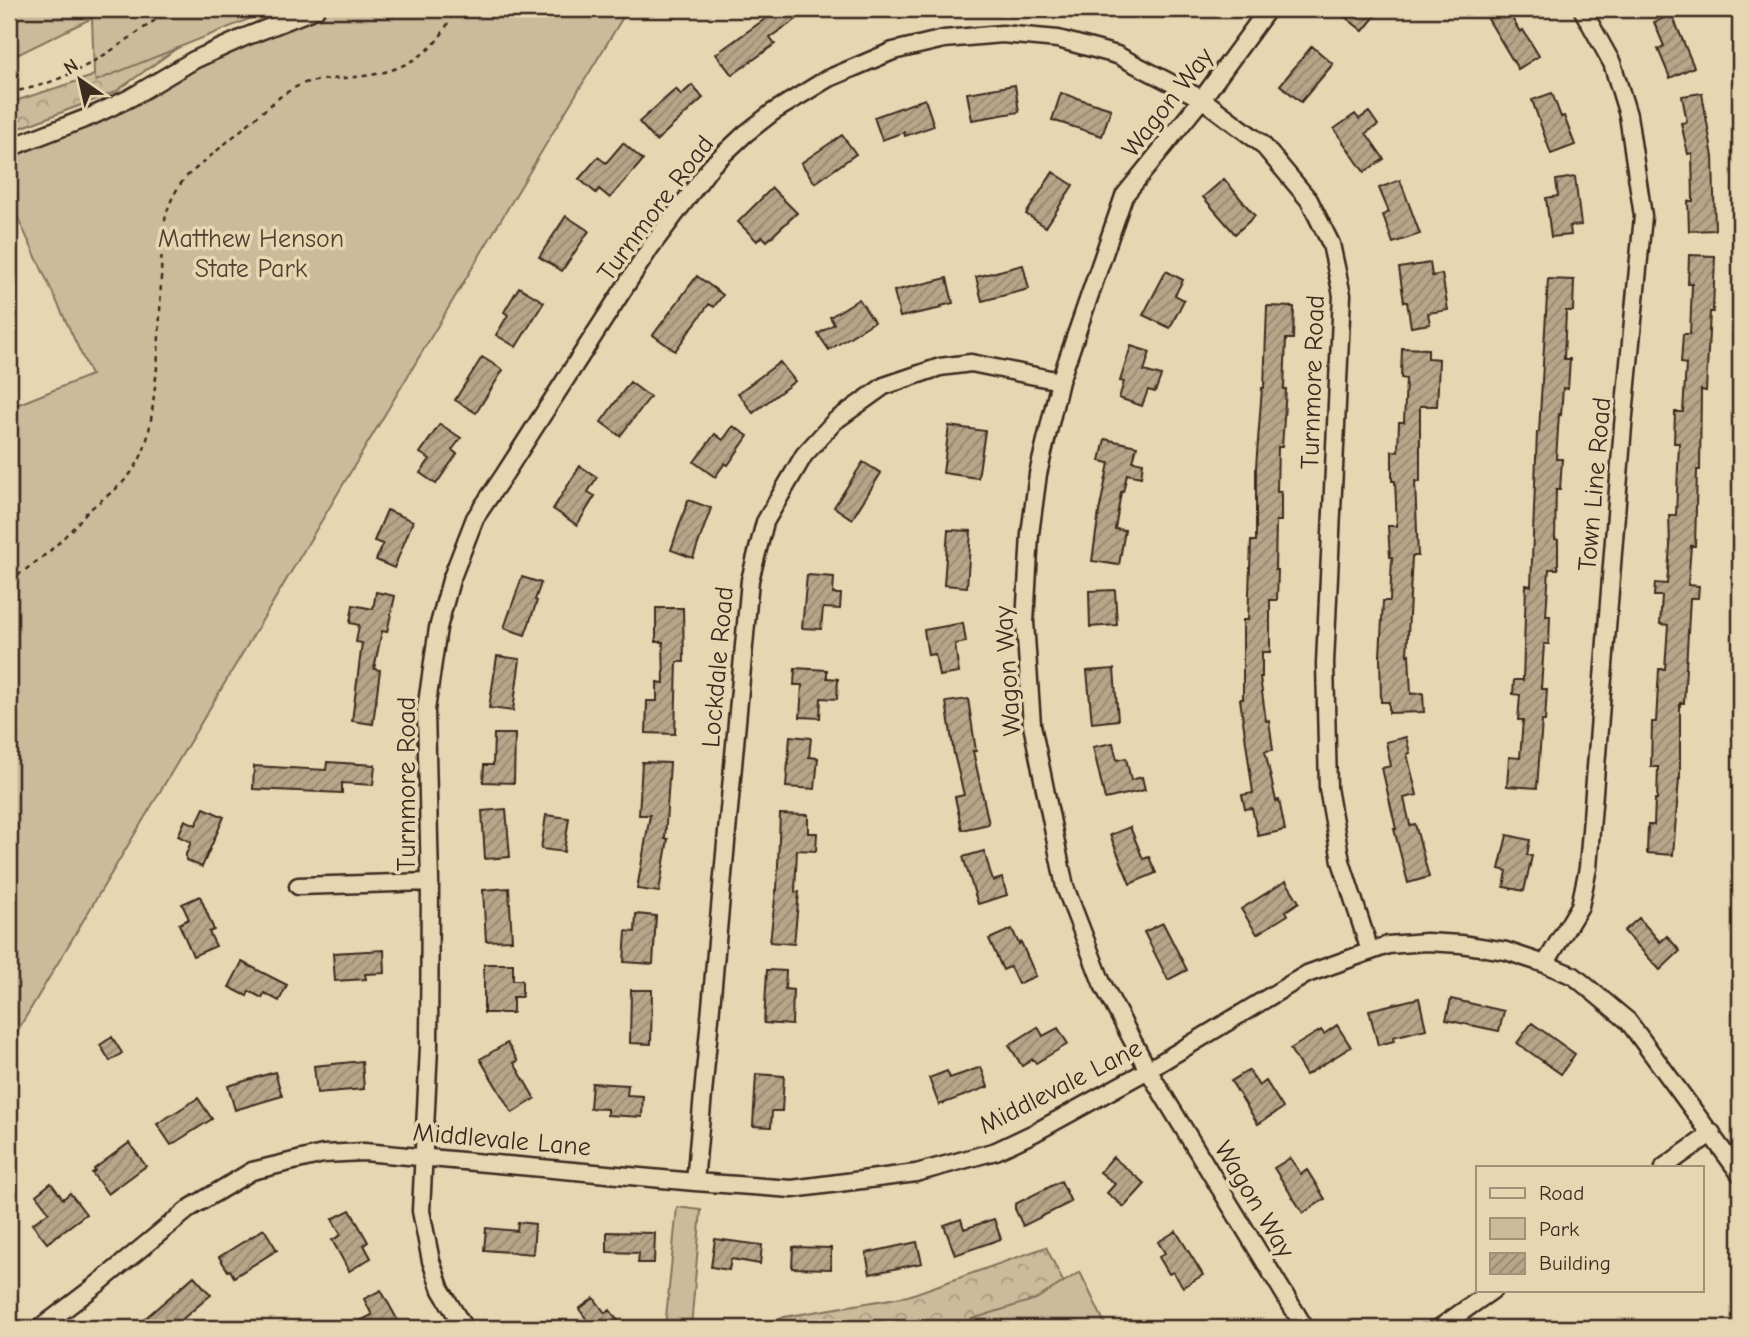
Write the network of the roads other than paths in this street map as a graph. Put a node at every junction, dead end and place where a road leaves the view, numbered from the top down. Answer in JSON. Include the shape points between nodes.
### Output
{"nodes":[{"id":1,"x":316,"y":9,"type":"edge"},
{"id":2,"x":1268,"y":9,"type":"edge"},
{"id":3,"x":1582,"y":9,"type":"edge"},
{"id":4,"x":1202,"y":99,"type":"junction"},
{"id":5,"x":9,"y":148,"type":"edge"},
{"id":6,"x":1060,"y":381,"type":"junction"},
{"id":7,"x":430,"y":882,"type":"junction"},
{"id":8,"x":298,"y":886,"type":"dead end"},
{"id":9,"x":1370,"y":951,"type":"junction"},
{"id":10,"x":1545,"y":964,"type":"junction"},
{"id":11,"x":1148,"y":1070,"type":"junction"},
{"id":12,"x":1712,"y":1133,"type":"junction"},
{"id":13,"x":423,"y":1156,"type":"junction"},
{"id":14,"x":1665,"y":1166,"type":"edge"},
{"id":15,"x":1740,"y":1174,"type":"edge"},
{"id":16,"x":695,"y":1182,"type":"junction"},
{"id":17,"x":1490,"y":1292,"type":"edge"},
{"id":18,"x":40,"y":1328,"type":"edge"},
{"id":19,"x":464,"y":1328,"type":"edge"},
{"id":20,"x":1305,"y":1328,"type":"edge"},
{"id":21,"x":1439,"y":1328,"type":"edge"}],
"edges":[{"from":1,"to":5,"type":"street","via":[[194,60],[92,116]]},
{"from":2,"to":4,"type":"street","name":"Wagon Way"},
{"from":3,"to":10,"type":"street","name":"Town Line Road","via":[[1612,63],[1628,115],[1643,216],[1588,868],[1580,906]]},
{"from":4,"to":6,"type":"street","name":"Wagon Way","via":[[1124,196]]},
{"from":4,"to":7,"type":"street","name":"Turnmore Road","via":[[1117,55],[1058,39],[1002,34],[944,39],[893,51],[827,79],[773,112],[712,165],[650,248],[475,517],[438,628],[426,710]]},
{"from":4,"to":9,"type":"street","name":"Turnmore Road","via":[[1262,144],[1309,200],[1331,244],[1342,295],[1325,663],[1328,788],[1341,861]]},
{"from":6,"to":11,"type":"street","name":"Wagon Way","via":[[1038,474],[1030,534],[1026,622],[1032,725],[1065,887],[1102,983]]},
{"from":6,"to":16,"type":"street","name":"Lockdale Road","via":[[971,363],[940,367],[884,386],[835,421],[804,456],[765,522],[750,580]]},
{"from":7,"to":8,"type":"street"},
{"from":7,"to":13,"type":"street","name":"Turnmore Road"},
{"from":9,"to":10,"type":"street","name":"Middlevale Lane","via":[[1388,945],[1461,943]]},
{"from":9,"to":11,"type":"street","name":"Middlevale Lane","via":[[1307,974]]},
{"from":10,"to":12,"type":"street","name":"Middlevale Lane","via":[[1574,976],[1628,1021]]},
{"from":11,"to":16,"type":"street","name":"Middlevale Lane","via":[[996,1151],[916,1173],[792,1188]]},
{"from":11,"to":20,"type":"street","name":"Wagon Way"},
{"from":12,"to":14,"type":"street"},
{"from":12,"to":15,"type":"street","name":"Middlevale Lane"},
{"from":13,"to":16,"type":"street","name":"Middlevale Lane"},
{"from":13,"to":18,"type":"street","name":"Middlevale Lane","via":[[323,1154],[252,1171],[190,1208]]},
{"from":13,"to":19,"type":"street","name":"Turnmore Road","via":[[421,1211],[431,1261],[441,1290]]},
{"from":17,"to":21,"type":"street"}]}
